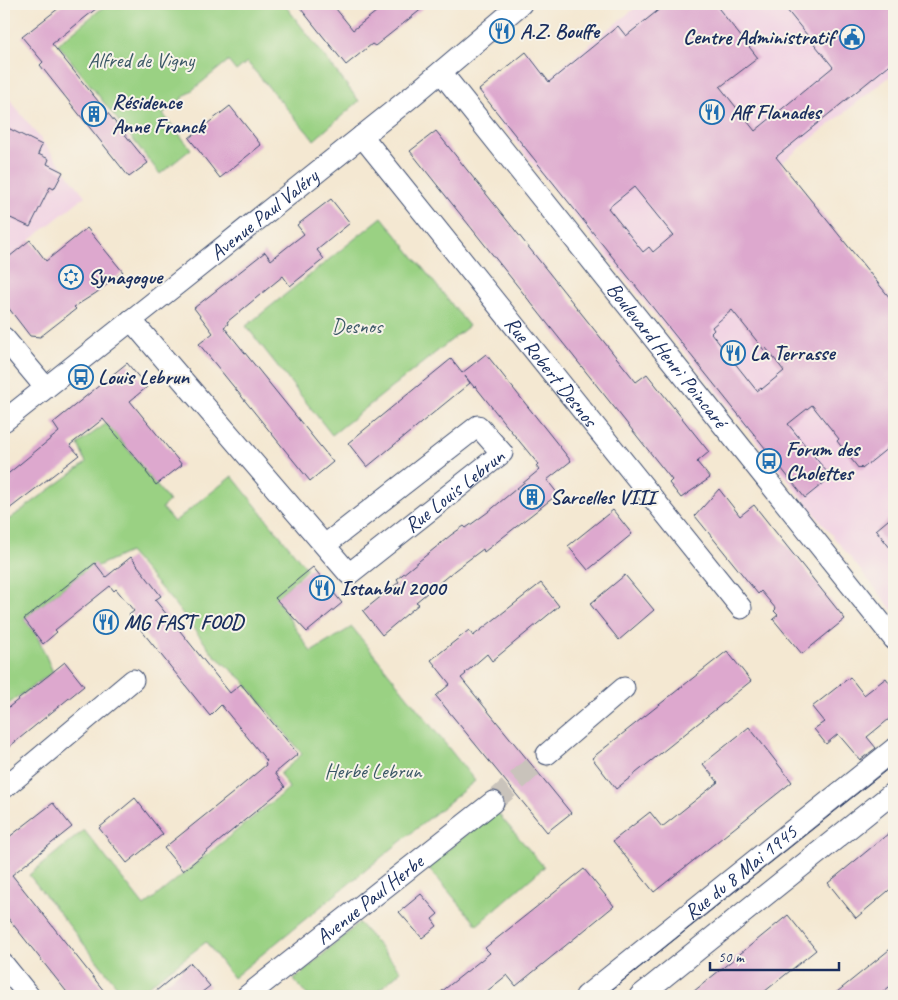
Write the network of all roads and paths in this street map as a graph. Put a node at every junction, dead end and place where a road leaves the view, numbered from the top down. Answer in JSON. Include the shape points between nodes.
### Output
{"nodes":[{"id":1,"x":521,"y":4,"type":"edge"},
{"id":2,"x":441,"y":72,"type":"junction"},
{"id":3,"x":362,"y":136,"type":"junction"},
{"id":4,"x":131,"y":320,"type":"junction"},
{"id":5,"x":4,"y":338,"type":"edge"},
{"id":6,"x":45,"y":387,"type":"junction"},
{"id":7,"x":4,"y":421,"type":"edge"},
{"id":8,"x":325,"y":545,"type":"junction"},
{"id":9,"x":741,"y":608,"type":"dead end"},
{"id":10,"x":894,"y":639,"type":"edge"},
{"id":11,"x":133,"y":680,"type":"dead end"},
{"id":12,"x":624,"y":688,"type":"dead end"},
{"id":13,"x":894,"y":749,"type":"edge"},
{"id":14,"x":546,"y":754,"type":"tunnel mouth"},
{"id":15,"x":4,"y":788,"type":"edge"},
{"id":16,"x":894,"y":792,"type":"edge"},
{"id":17,"x":493,"y":802,"type":"tunnel mouth"},
{"id":18,"x":4,"y":965,"type":"edge"},
{"id":19,"x":29,"y":996,"type":"edge"},
{"id":20,"x":247,"y":996,"type":"edge"},
{"id":21,"x":586,"y":996,"type":"edge"},
{"id":22,"x":640,"y":996,"type":"edge"}],
"edges":[{"from":1,"to":2,"type":"street","name":"Avenue Paul Valéry"},
{"from":2,"to":3,"type":"street","name":"Avenue Paul Valéry"},
{"from":2,"to":10,"type":"street","name":"Boulevard Henri Poincaré"},
{"from":3,"to":4,"type":"street","name":"Avenue Paul Valéry"},
{"from":3,"to":9,"type":"street","name":"Rue Robert Desnos"},
{"from":4,"to":6,"type":"street","name":"Avenue Paul Valéry"},
{"from":4,"to":8,"type":"street","name":"Rue Louis Lebrun"},
{"from":5,"to":6,"type":"street"},
{"from":6,"to":7,"type":"street","name":"Avenue Paul Valéry"},
{"from":8,"to":8,"type":"street","name":"Rue Louis Lebrun","via":[[349,574],[502,453],[478,426]]},
{"from":11,"to":15,"type":"street"},
{"from":12,"to":14,"type":"street"},
{"from":13,"to":21,"type":"street","name":"Rue du 8 Mai 1945"},
{"from":16,"to":22,"type":"street","name":"Rue du 8 Mai 1945"},
{"from":17,"to":20,"type":"street","name":"Avenue Paul Herbe"},
{"from":18,"to":19,"type":"street"}]}
